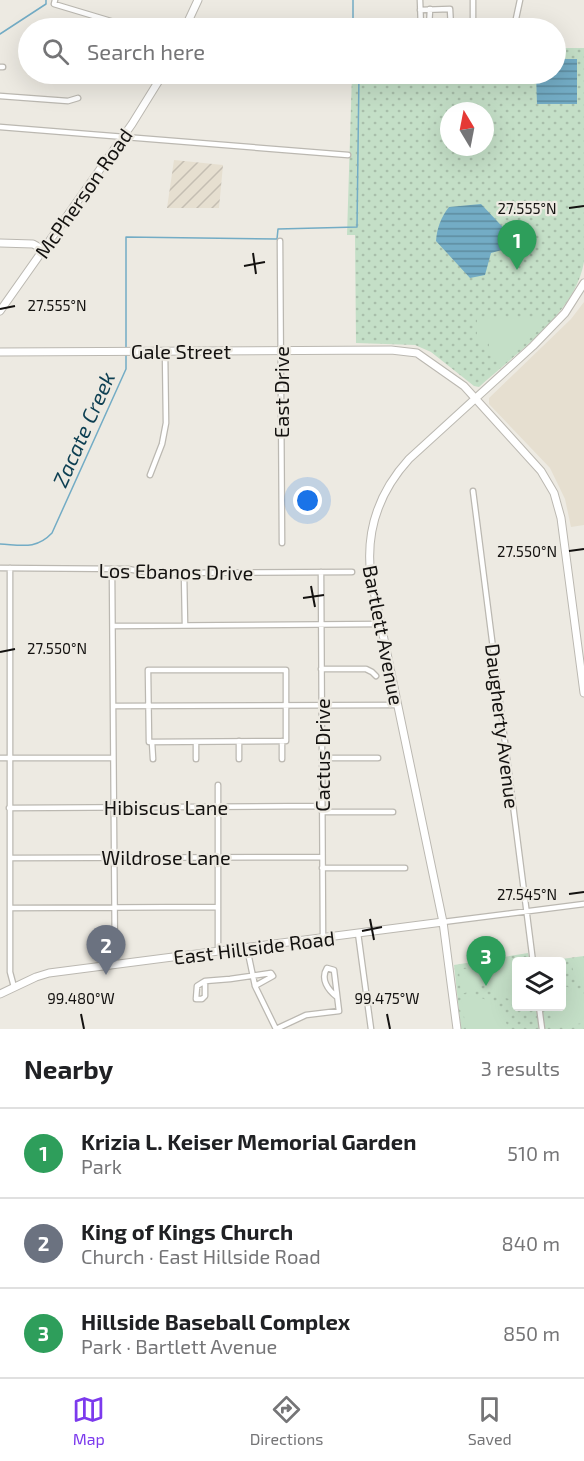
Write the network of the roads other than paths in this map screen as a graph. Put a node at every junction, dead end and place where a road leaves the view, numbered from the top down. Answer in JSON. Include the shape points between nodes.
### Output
{"nodes":[{"id":1,"x":55,"y":0,"type":"edge"},
{"id":2,"x":198,"y":0,"type":"edge"},
{"id":3,"x":420,"y":0,"type":"edge"},
{"id":4,"x":473,"y":0,"type":"edge"},
{"id":5,"x":520,"y":0,"type":"edge"},
{"id":6,"x":429,"y":9,"type":"junction"},
{"id":7,"x":420,"y":10,"type":"junction"},
{"id":8,"x":101,"y":18,"type":"edge"},
{"id":9,"x":190,"y":18,"type":"edge"},
{"id":10,"x":420,"y":18,"type":"edge"},
{"id":11,"x":429,"y":18,"type":"edge"},
{"id":12,"x":450,"y":18,"type":"edge"},
{"id":13,"x":473,"y":18,"type":"edge"},
{"id":14,"x":516,"y":18,"type":"edge"},
{"id":15,"x":157,"y":84,"type":"edge"},
{"id":16,"x":0,"y":96,"type":"edge"},
{"id":17,"x":78,"y":99,"type":"dead end"},
{"id":18,"x":0,"y":127,"type":"edge"},
{"id":19,"x":123,"y":136,"type":"junction"},
{"id":20,"x":348,"y":155,"type":"dead end"},
{"id":21,"x":280,"y":241,"type":"dead end"},
{"id":22,"x":0,"y":243,"type":"edge"},
{"id":23,"x":44,"y":250,"type":"junction"},
{"id":24,"x":584,"y":283,"type":"edge"},
{"id":25,"x":0,"y":311,"type":"edge"},
{"id":26,"x":165,"y":351,"type":"junction"},
{"id":27,"x":280,"y":351,"type":"junction"},
{"id":28,"x":0,"y":352,"type":"edge"},
{"id":29,"x":476,"y":399,"type":"junction"},
{"id":30,"x":150,"y":475,"type":"dead end"},
{"id":31,"x":473,"y":491,"type":"dead end"},
{"id":32,"x":282,"y":543,"type":"dead end"},
{"id":33,"x":0,"y":568,"type":"edge"},
{"id":34,"x":10,"y":568,"type":"junction"},
{"id":35,"x":112,"y":568,"type":"junction"},
{"id":36,"x":321,"y":572,"type":"junction"},
{"id":37,"x":352,"y":572,"type":"dead end"},
{"id":38,"x":184,"y":573,"type":"junction"},
{"id":39,"x":381,"y":624,"type":"junction"},
{"id":40,"x":185,"y":625,"type":"junction"},
{"id":41,"x":321,"y":625,"type":"junction"},
{"id":42,"x":113,"y":626,"type":"junction"},
{"id":43,"x":321,"y":669,"type":"junction"},
{"id":44,"x":376,"y":676,"type":"dead end"},
{"id":45,"x":584,"y":693,"type":"edge"},
{"id":46,"x":286,"y":705,"type":"junction"},
{"id":47,"x":321,"y":705,"type":"junction"},
{"id":48,"x":398,"y":705,"type":"junction"},
{"id":49,"x":113,"y":706,"type":"junction"},
{"id":50,"x":148,"y":706,"type":"junction"},
{"id":51,"x":239,"y":741,"type":"junction"},
{"id":52,"x":284,"y":741,"type":"junction"},
{"id":53,"x":151,"y":742,"type":"junction"},
{"id":54,"x":196,"y":742,"type":"junction"},
{"id":55,"x":0,"y":758,"type":"edge"},
{"id":56,"x":9,"y":758,"type":"junction"},
{"id":57,"x":113,"y":758,"type":"junction"},
{"id":58,"x":322,"y":758,"type":"junction"},
{"id":59,"x":378,"y":758,"type":"dead end"},
{"id":60,"x":153,"y":759,"type":"dead end"},
{"id":61,"x":196,"y":759,"type":"dead end"},
{"id":62,"x":239,"y":759,"type":"dead end"},
{"id":63,"x":282,"y":759,"type":"dead end"},
{"id":64,"x":218,"y":784,"type":"dead end"},
{"id":65,"x":114,"y":807,"type":"junction"},
{"id":66,"x":218,"y":807,"type":"junction"},
{"id":67,"x":9,"y":808,"type":"junction"},
{"id":68,"x":322,"y":809,"type":"junction"},
{"id":69,"x":393,"y":812,"type":"dead end"},
{"id":70,"x":114,"y":857,"type":"junction"},
{"id":71,"x":218,"y":857,"type":"junction"},
{"id":72,"x":322,"y":857,"type":"junction"},
{"id":73,"x":10,"y":858,"type":"junction"},
{"id":74,"x":322,"y":868,"type":"junction"},
{"id":75,"x":405,"y":868,"type":"dead end"},
{"id":76,"x":584,"y":904,"type":"edge"},
{"id":77,"x":218,"y":907,"type":"junction"},
{"id":78,"x":10,"y":908,"type":"junction"},
{"id":79,"x":114,"y":908,"type":"junction"},
{"id":80,"x":526,"y":911,"type":"junction"},
{"id":81,"x":443,"y":922,"type":"junction"},
{"id":82,"x":358,"y":933,"type":"junction"},
{"id":83,"x":323,"y":938,"type":"junction"},
{"id":84,"x":247,"y":948,"type":"junction"},
{"id":85,"x":218,"y":951,"type":"junction"},
{"id":86,"x":532,"y":957,"type":"edge"},
{"id":87,"x":115,"y":964,"type":"junction"},
{"id":88,"x":252,"y":975,"type":"junction"},
{"id":89,"x":205,"y":981,"type":"dead end"},
{"id":90,"x":255,"y":986,"type":"junction"},
{"id":91,"x":14,"y":987,"type":"junction"},
{"id":92,"x":0,"y":994,"type":"edge"},
{"id":93,"x":337,"y":997,"type":"junction"},
{"id":94,"x":540,"y":1011,"type":"edge"},
{"id":95,"x":276,"y":1029,"type":"edge"},
{"id":96,"x":371,"y":1029,"type":"edge"},
{"id":97,"x":457,"y":1029,"type":"edge"},
{"id":98,"x":542,"y":1029,"type":"edge"}],
"edges":[{"from":1,"to":8,"type":"street","via":[[54,4]]},
{"from":2,"to":9,"type":"street"},
{"from":3,"to":7,"type":"street"},
{"from":4,"to":13,"type":"street"},
{"from":5,"to":14,"type":"street"},
{"from":6,"to":7,"type":"street"},
{"from":6,"to":11,"type":"street"},
{"from":6,"to":12,"type":"street","via":[[450,9]]},
{"from":7,"to":10,"type":"street"},
{"from":15,"to":19,"type":"street","name":"McPherson Road"},
{"from":16,"to":17,"type":"street"},
{"from":18,"to":19,"type":"street"},
{"from":19,"to":20,"type":"street"},
{"from":19,"to":23,"type":"street","name":"McPherson Road"},
{"from":21,"to":27,"type":"street","name":"East Drive"},
{"from":22,"to":23,"type":"street","via":[[33,244]]},
{"from":23,"to":25,"type":"street","name":"McPherson Road"},
{"from":24,"to":29,"type":"street","name":"Bartlett Avenue","via":[[565,313]]},
{"from":26,"to":27,"type":"street","name":"Gale Street"},
{"from":26,"to":28,"type":"street","name":"Gale Street"},
{"from":26,"to":30,"type":"street","via":[[166,423]]},
{"from":27,"to":29,"type":"street","name":"Gale Street","via":[[406,350],[417,353]]},
{"from":27,"to":32,"type":"street","name":"East Drive"},
{"from":29,"to":39,"type":"street","name":"Bartlett Avenue","via":[[398,470],[376,511],[370,531],[369,559]]},
{"from":29,"to":45,"type":"street","name":"Gale Street","via":[[532,460],[554,493],[561,518]]},
{"from":31,"to":80,"type":"street","name":"Daugherty Avenue"},
{"from":33,"to":34,"type":"street","name":"Los Ebanos Drive"},
{"from":34,"to":35,"type":"street","name":"Los Ebanos Drive"},
{"from":34,"to":56,"type":"street"},
{"from":35,"to":38,"type":"street","name":"Los Ebanos Drive"},
{"from":35,"to":42,"type":"street"},
{"from":36,"to":37,"type":"street","name":"Los Ebanos Drive"},
{"from":36,"to":38,"type":"street","name":"Los Ebanos Drive"},
{"from":36,"to":41,"type":"street","name":"Cactus Drive"},
{"from":38,"to":40,"type":"street"},
{"from":39,"to":41,"type":"street"},
{"from":39,"to":48,"type":"street","name":"Bartlett Avenue"},
{"from":40,"to":41,"type":"street"},
{"from":40,"to":42,"type":"street"},
{"from":41,"to":43,"type":"street","name":"Cactus Drive"},
{"from":42,"to":49,"type":"street"},
{"from":43,"to":44,"type":"street","via":[[366,669]]},
{"from":43,"to":47,"type":"street","name":"Cactus Drive"},
{"from":46,"to":47,"type":"street"},
{"from":46,"to":50,"type":"street"},
{"from":46,"to":50,"type":"street","via":[[286,670],[148,670]]},
{"from":46,"to":52,"type":"street"},
{"from":47,"to":48,"type":"street"},
{"from":47,"to":58,"type":"street","name":"Cactus Drive"},
{"from":48,"to":81,"type":"street","name":"Bartlett Avenue"},
{"from":49,"to":50,"type":"street"},
{"from":49,"to":57,"type":"street"},
{"from":50,"to":53,"type":"street"},
{"from":51,"to":52,"type":"street"},
{"from":51,"to":54,"type":"street"},
{"from":51,"to":62,"type":"street"},
{"from":52,"to":63,"type":"street"},
{"from":53,"to":54,"type":"street"},
{"from":53,"to":60,"type":"street"},
{"from":54,"to":61,"type":"street"},
{"from":55,"to":56,"type":"street"},
{"from":56,"to":57,"type":"street"},
{"from":56,"to":67,"type":"street"},
{"from":57,"to":65,"type":"street"},
{"from":58,"to":59,"type":"street"},
{"from":58,"to":68,"type":"street","name":"Cactus Drive"},
{"from":64,"to":66,"type":"street"},
{"from":65,"to":66,"type":"street","name":"Hibiscus Lane"},
{"from":65,"to":67,"type":"street","name":"Hibiscus Lane"},
{"from":65,"to":70,"type":"street"},
{"from":66,"to":68,"type":"street","name":"Hibiscus Lane"},
{"from":66,"to":71,"type":"street"},
{"from":67,"to":73,"type":"street"},
{"from":68,"to":69,"type":"street","name":"Hibiscus Lane"},
{"from":68,"to":72,"type":"street","name":"Cactus Drive"},
{"from":70,"to":71,"type":"street","name":"Wildrose Lane"},
{"from":70,"to":73,"type":"street","name":"Wildrose Lane"},
{"from":70,"to":79,"type":"street"},
{"from":71,"to":72,"type":"street","name":"Wildrose Lane"},
{"from":71,"to":77,"type":"street"},
{"from":72,"to":74,"type":"street","name":"Cactus Drive"},
{"from":73,"to":78,"type":"street"},
{"from":74,"to":75,"type":"street"},
{"from":74,"to":83,"type":"street","name":"Cactus Drive"},
{"from":76,"to":80,"type":"street","name":"East Hillside Road"},
{"from":77,"to":79,"type":"street"},
{"from":77,"to":85,"type":"street"},
{"from":78,"to":79,"type":"street"},
{"from":78,"to":91,"type":"street","via":[[10,972]]},
{"from":79,"to":87,"type":"street"},
{"from":80,"to":81,"type":"street","name":"East Hillside Road"},
{"from":80,"to":86,"type":"street","name":"Daugherty Avenue"},
{"from":81,"to":82,"type":"street","name":"East Hillside Road"},
{"from":81,"to":97,"type":"street","name":"Bartlett Avenue"},
{"from":82,"to":83,"type":"street","name":"East Hillside Road"},
{"from":82,"to":96,"type":"street"},
{"from":83,"to":84,"type":"street","name":"East Hillside Road"},
{"from":84,"to":85,"type":"street","name":"East Hillside Road"},
{"from":84,"to":88,"type":"street"},
{"from":85,"to":87,"type":"street","name":"East Hillside Road"},
{"from":87,"to":91,"type":"street","name":"East Hillside Road","via":[[49,973]]},
{"from":88,"to":89,"type":"street"},
{"from":88,"to":90,"type":"street"},
{"from":88,"to":90,"type":"street","via":[[273,976]]},
{"from":90,"to":95,"type":"street"},
{"from":91,"to":92,"type":"street","name":"East Hillside Road"},
{"from":93,"to":93,"type":"street","via":[[334,970],[327,968],[326,986]]},
{"from":93,"to":95,"type":"street","via":[[339,1011],[306,1015]]},
{"from":94,"to":98,"type":"street"}]}
